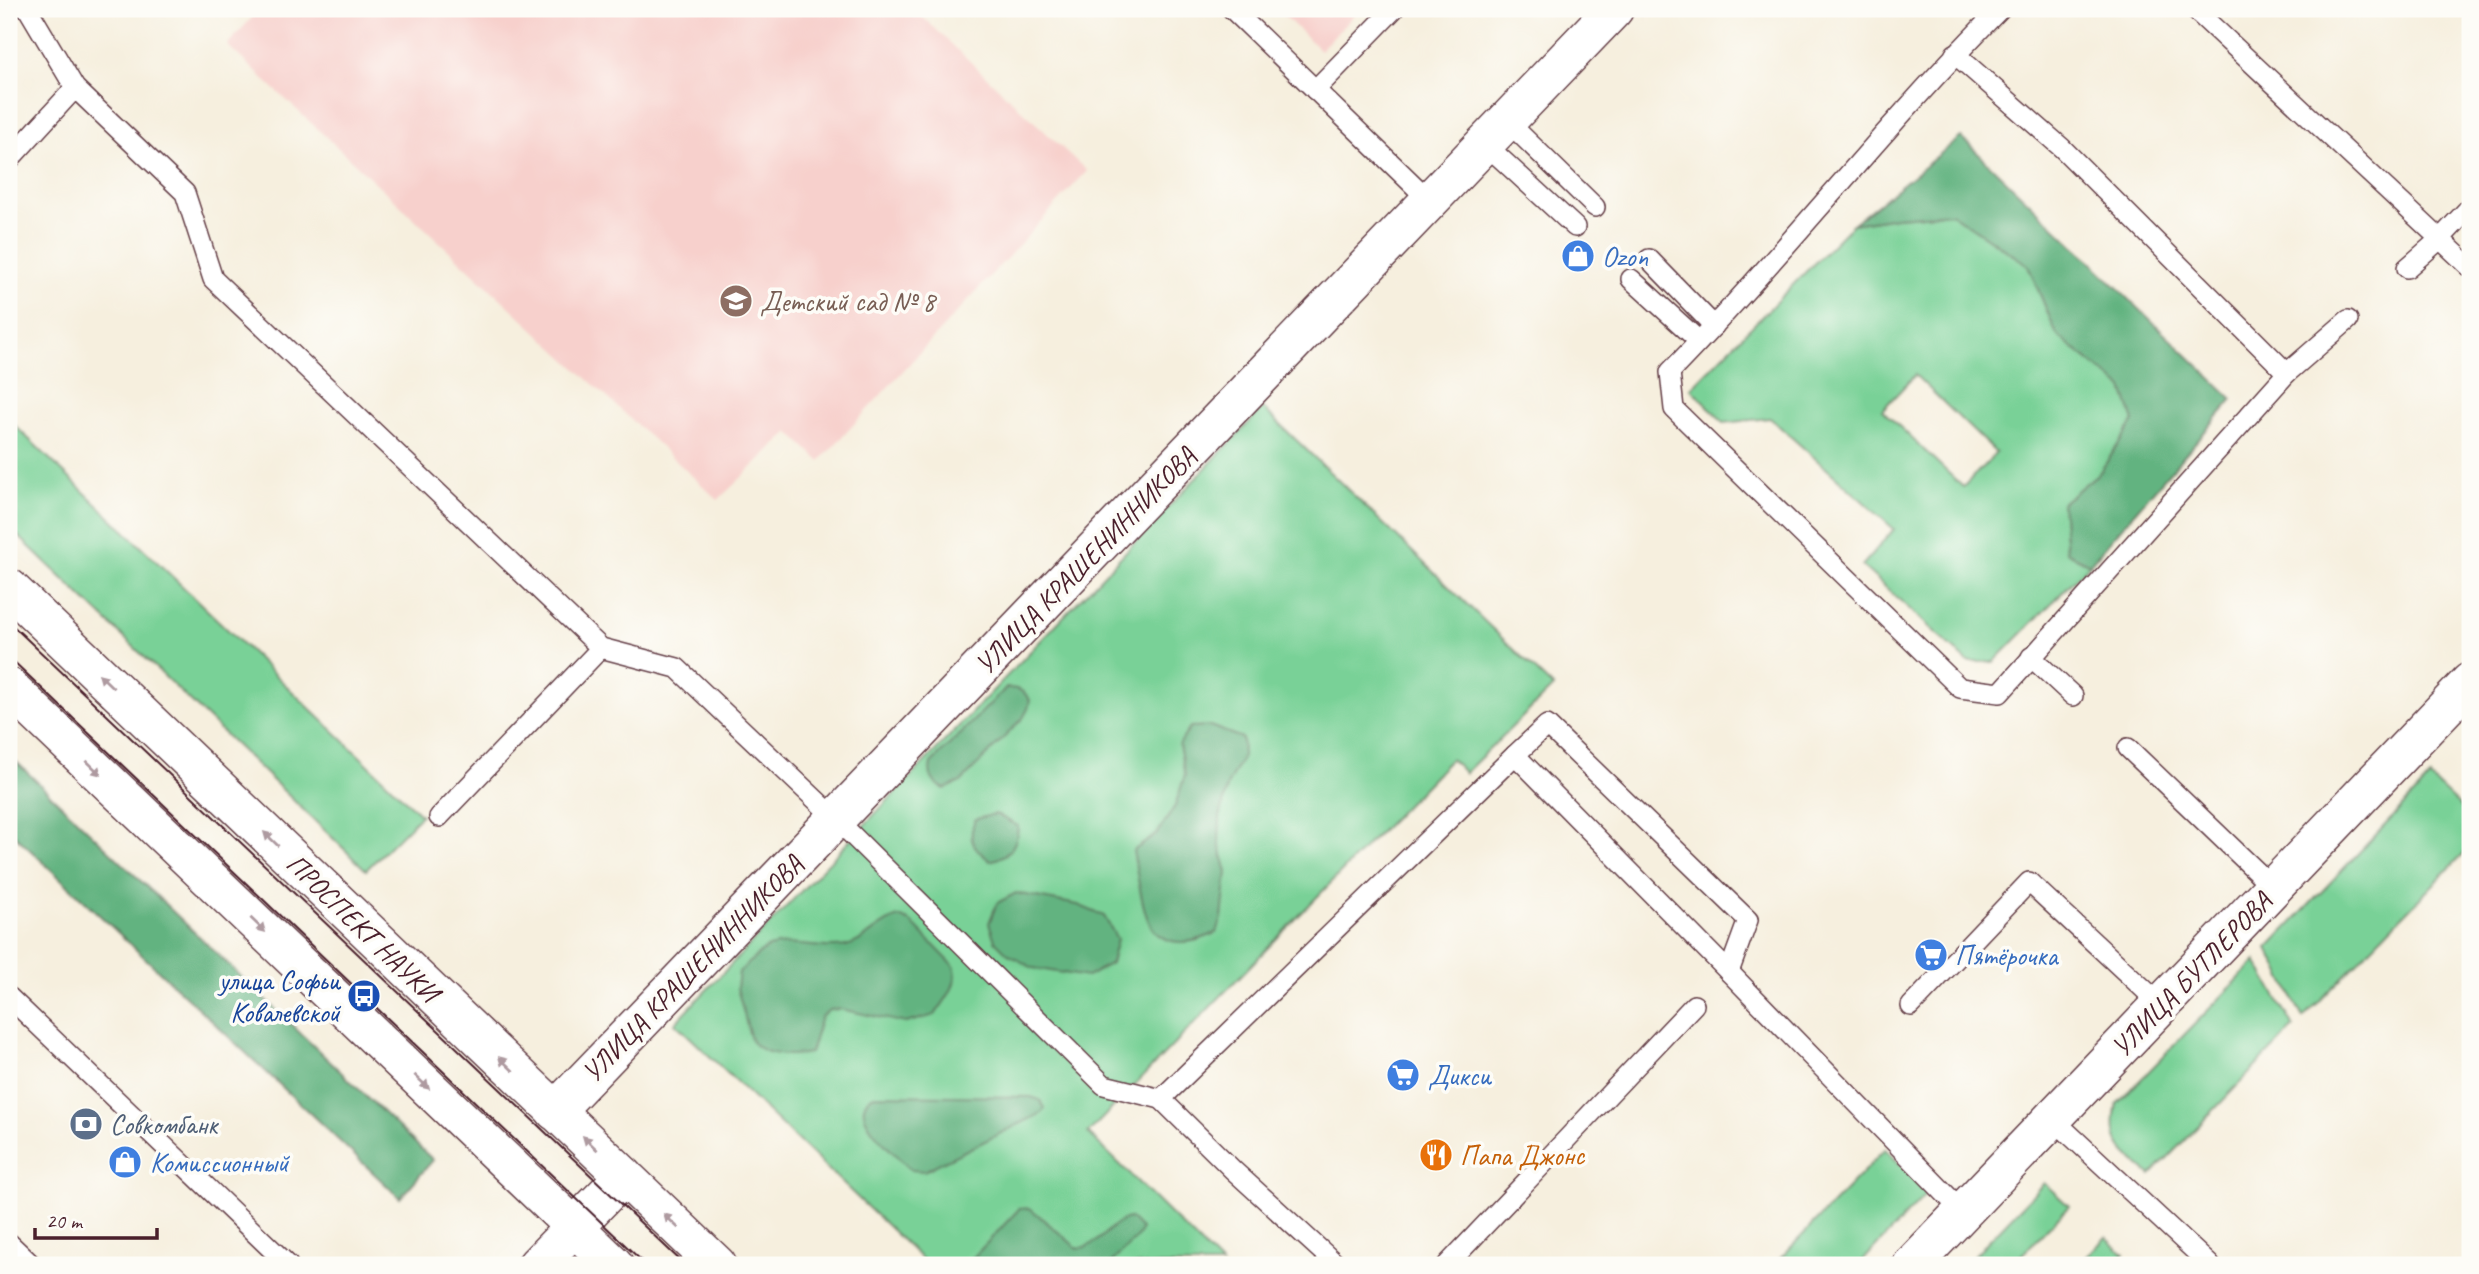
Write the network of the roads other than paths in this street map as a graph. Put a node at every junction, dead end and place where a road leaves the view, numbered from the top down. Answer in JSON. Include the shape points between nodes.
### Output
{"nodes":[{"id":1,"x":28,"y":9,"type":"edge"},
{"id":2,"x":1232,"y":9,"type":"edge"},
{"id":3,"x":1394,"y":9,"type":"edge"},
{"id":4,"x":1614,"y":9,"type":"edge"},
{"id":5,"x":2000,"y":9,"type":"edge"},
{"id":6,"x":2194,"y":9,"type":"edge"},
{"id":7,"x":1955,"y":54,"type":"junction"},
{"id":8,"x":75,"y":88,"type":"junction"},
{"id":9,"x":1315,"y":90,"type":"junction"},
{"id":10,"x":1495,"y":132,"type":"junction"},
{"id":11,"x":9,"y":160,"type":"edge"},
{"id":12,"x":1429,"y":200,"type":"junction"},
{"id":13,"x":1595,"y":207,"type":"dead end"},
{"id":14,"x":2470,"y":207,"type":"edge"},
{"id":15,"x":1575,"y":227,"type":"dead end"},
{"id":16,"x":2440,"y":239,"type":"junction"},
{"id":17,"x":1649,"y":259,"type":"dead end"},
{"id":18,"x":2470,"y":267,"type":"edge"},
{"id":19,"x":2407,"y":268,"type":"dead end"},
{"id":20,"x":1631,"y":279,"type":"dead end"},
{"id":21,"x":2348,"y":320,"type":"dead end"},
{"id":22,"x":1714,"y":326,"type":"junction"},
{"id":23,"x":1699,"y":341,"type":"junction"},
{"id":24,"x":2287,"y":373,"type":"junction"},
{"id":25,"x":9,"y":588,"type":"edge"},
{"id":26,"x":601,"y":648,"type":"junction"},
{"id":27,"x":2031,"y":657,"type":"junction"},
{"id":28,"x":2470,"y":682,"type":"edge"},
{"id":29,"x":9,"y":687,"type":"edge"},
{"id":30,"x":2073,"y":696,"type":"dead end"},
{"id":31,"x":2128,"y":748,"type":"dead end"},
{"id":32,"x":1516,"y":755,"type":"junction"},
{"id":33,"x":439,"y":817,"type":"dead end"},
{"id":34,"x":835,"y":818,"type":"junction"},
{"id":35,"x":2274,"y":888,"type":"junction"},
{"id":36,"x":1729,"y":972,"type":"junction"},
{"id":37,"x":9,"y":997,"type":"edge"},
{"id":38,"x":1694,"y":1005,"type":"dead end"},
{"id":39,"x":2161,"y":1005,"type":"junction"},
{"id":40,"x":1911,"y":1006,"type":"dead end"},
{"id":41,"x":1161,"y":1099,"type":"junction"},
{"id":42,"x":555,"y":1111,"type":"junction"},
{"id":43,"x":2053,"y":1119,"type":"junction"},
{"id":44,"x":624,"y":1176,"type":"junction"},
{"id":45,"x":1963,"y":1212,"type":"junction"},
{"id":46,"x":575,"y":1227,"type":"junction"},
{"id":47,"x":9,"y":1243,"type":"edge"},
{"id":48,"x":32,"y":1265,"type":"edge"},
{"id":49,"x":288,"y":1265,"type":"edge"},
{"id":50,"x":537,"y":1265,"type":"edge"},
{"id":51,"x":614,"y":1265,"type":"edge"},
{"id":52,"x":717,"y":1265,"type":"edge"},
{"id":53,"x":1337,"y":1265,"type":"edge"},
{"id":54,"x":1447,"y":1265,"type":"edge"},
{"id":55,"x":1912,"y":1265,"type":"edge"},
{"id":56,"x":2210,"y":1265,"type":"edge"}],
"edges":[{"from":1,"to":8,"type":"lane"},
{"from":2,"to":9,"type":"lane"},
{"from":3,"to":9,"type":"lane"},
{"from":4,"to":10,"type":"street","name":"УЛИЦА КРАШЕНИННИКОВА"},
{"from":5,"to":7,"type":"lane"},
{"from":6,"to":16,"type":"lane"},
{"from":7,"to":22,"type":"lane"},
{"from":7,"to":24,"type":"lane","via":[[2062,148]]},
{"from":8,"to":11,"type":"lane"},
{"from":8,"to":26,"type":"lane","via":[[185,192],[213,279]]},
{"from":9,"to":12,"type":"lane"},
{"from":10,"to":12,"type":"street","name":"УЛИЦА КРАШЕНИННИКОВА"},
{"from":10,"to":13,"type":"lane"},
{"from":10,"to":15,"type":"lane"},
{"from":12,"to":34,"type":"street","name":"УЛИЦА КРАШЕНИННИКОВА"},
{"from":14,"to":16,"type":"lane"},
{"from":16,"to":18,"type":"lane"},
{"from":16,"to":19,"type":"lane"},
{"from":17,"to":22,"type":"lane"},
{"from":20,"to":23,"type":"lane"},
{"from":21,"to":24,"type":"lane"},
{"from":22,"to":23,"type":"lane"},
{"from":23,"to":27,"type":"lane","via":[[1670,372],[1674,409],[1960,688],[2000,693]]},
{"from":24,"to":27,"type":"lane"},
{"from":42,"to":25,"type":"street","name":"ПРОСПЕКТ НАУКИ","one_way":true},
{"from":26,"to":33,"type":"lane"},
{"from":26,"to":34,"type":"lane","via":[[677,668]]},
{"from":27,"to":30,"type":"lane"},
{"from":28,"to":35,"type":"street","name":"УЛИЦА БУТЛЕРОВА"},
{"from":29,"to":46,"type":"street","one_way":true},
{"from":31,"to":35,"type":"lane"},
{"from":32,"to":36,"type":"lane"},
{"from":32,"to":36,"type":"lane","via":[[1547,725],[1748,920]]},
{"from":32,"to":41,"type":"lane"},
{"from":34,"to":41,"type":"lane","via":[[1104,1085]]},
{"from":34,"to":42,"type":"street","name":"УЛИЦА КРАШЕНИННИКОВА"},
{"from":35,"to":39,"type":"street","name":"УЛИЦА БУТЛЕРОВА"},
{"from":36,"to":45,"type":"lane"},
{"from":37,"to":49,"type":"lane"},
{"from":38,"to":54,"type":"lane"},
{"from":39,"to":40,"type":"lane","via":[[2029,882]]},
{"from":39,"to":43,"type":"street","name":"УЛИЦА БУТЛЕРОВА"},
{"from":41,"to":53,"type":"lane"},
{"from":44,"to":42,"type":"street","name":"ПРОСПЕКТ НАУКИ","one_way":true},
{"from":43,"to":45,"type":"street","name":"УЛИЦА БУТЛЕРОВА"},
{"from":43,"to":56,"type":"lane"},
{"from":44,"to":46,"type":"street"},
{"from":52,"to":44,"type":"street","name":"ПРОСПЕКТ НАУКИ","one_way":true},
{"from":45,"to":55,"type":"street","name":"УЛИЦА БУТЛЕРОВА"},
{"from":46,"to":50,"type":"street"},
{"from":46,"to":51,"type":"street"},
{"from":47,"to":48,"type":"lane"}]}
